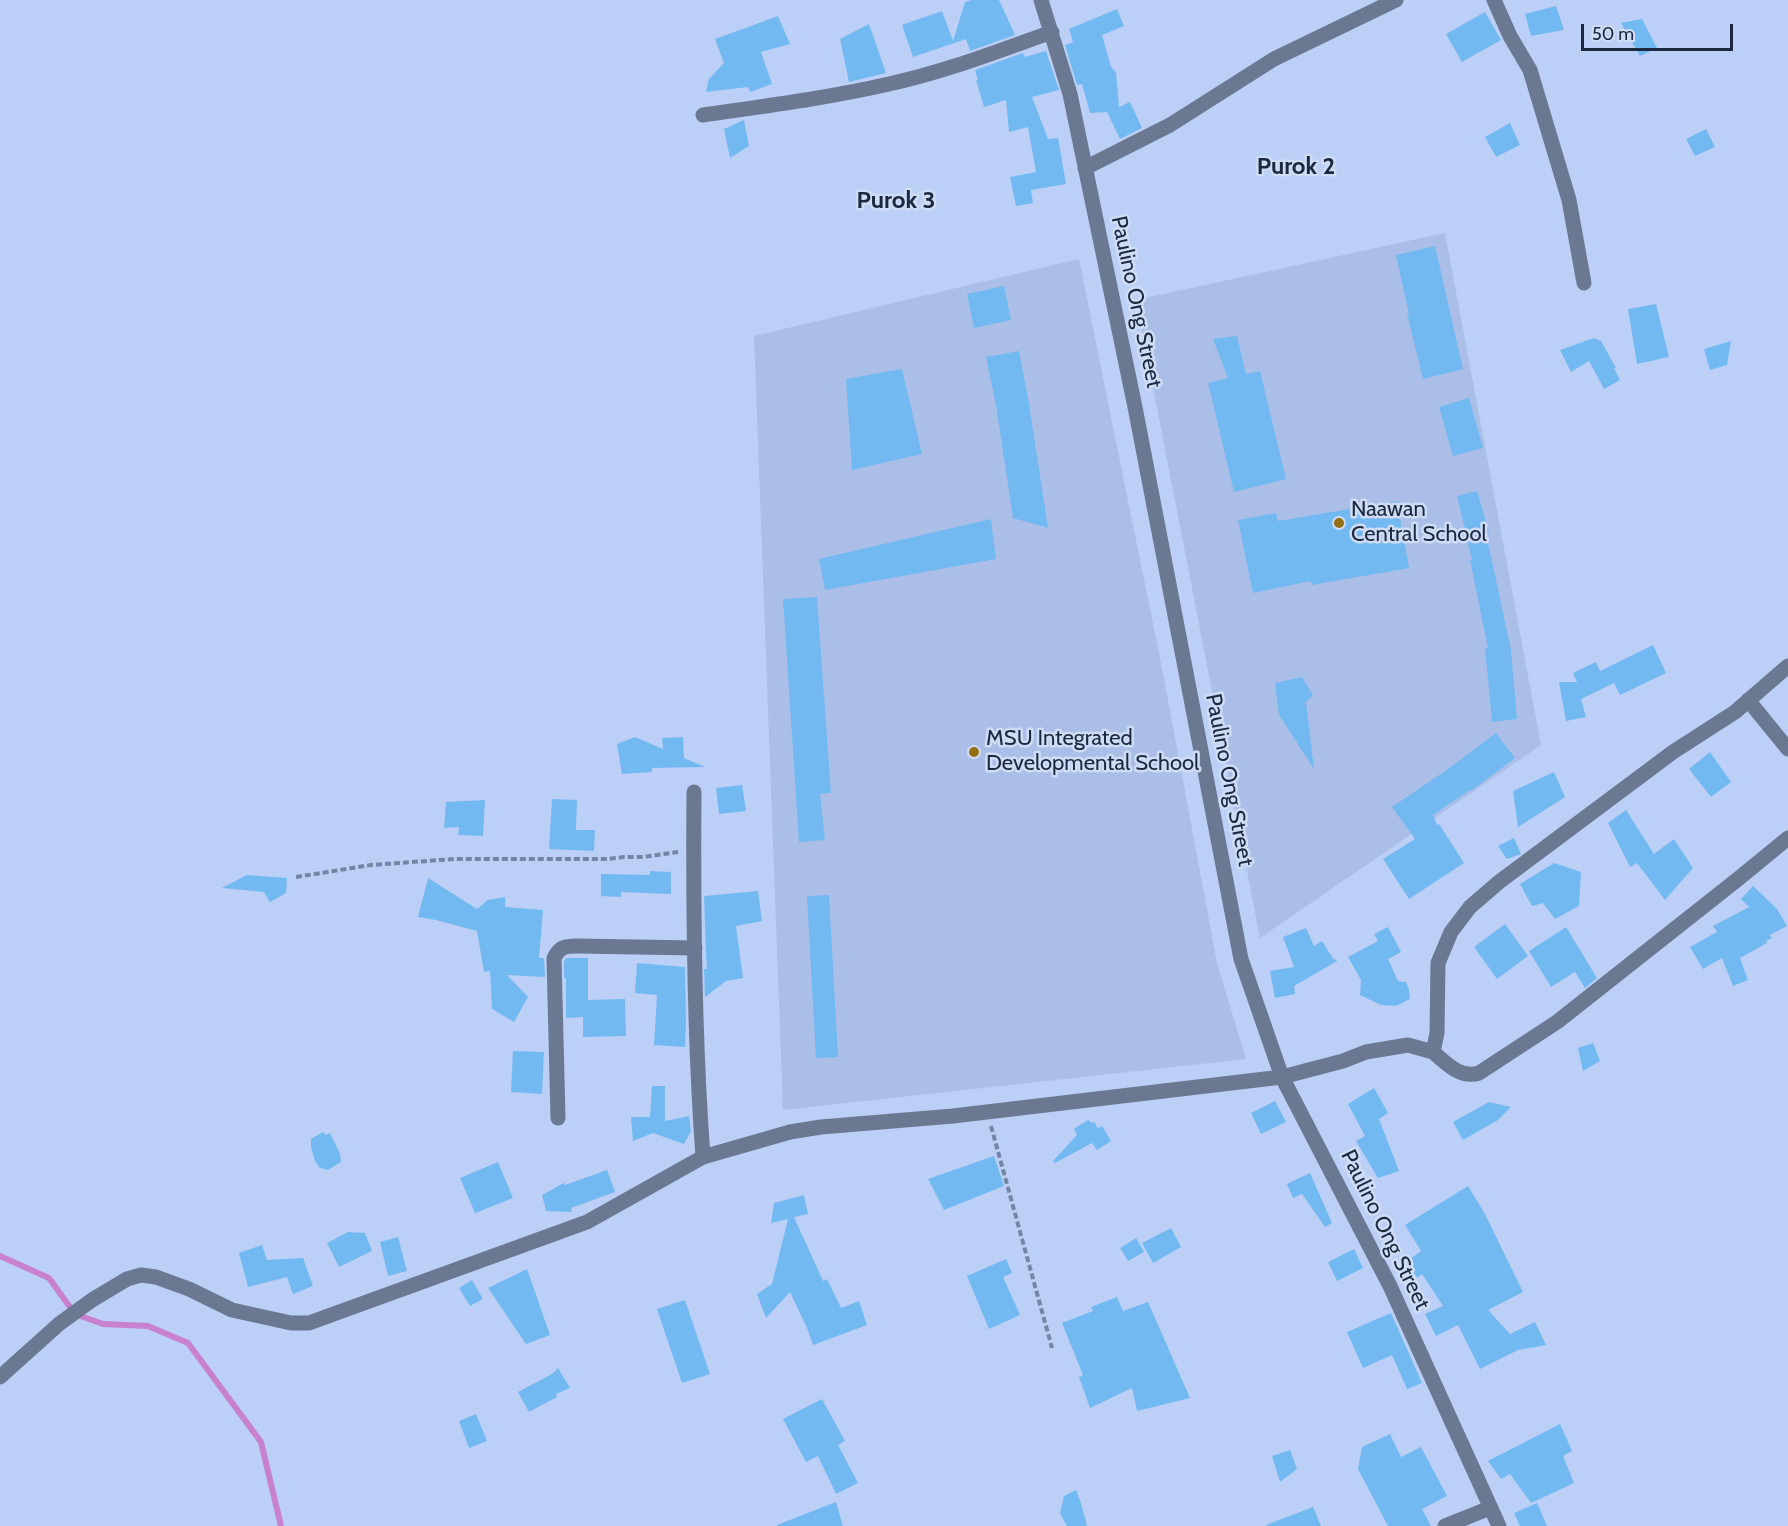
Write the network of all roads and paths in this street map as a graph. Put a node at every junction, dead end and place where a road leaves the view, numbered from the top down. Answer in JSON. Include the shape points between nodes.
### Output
{"nodes":[{"id":1,"x":1041,"y":0,"type":"edge"},
{"id":2,"x":1396,"y":0,"type":"edge"},
{"id":3,"x":1494,"y":0,"type":"edge"},
{"id":4,"x":1052,"y":32,"type":"junction"},
{"id":5,"x":703,"y":115,"type":"dead end"},
{"id":6,"x":1085,"y":168,"type":"junction"},
{"id":7,"x":1584,"y":284,"type":"dead end"},
{"id":8,"x":1788,"y":666,"type":"edge"},
{"id":9,"x":1748,"y":700,"type":"junction"},
{"id":10,"x":1788,"y":749,"type":"edge"},
{"id":11,"x":694,"y":792,"type":"dead end"},
{"id":12,"x":1788,"y":838,"type":"edge"},
{"id":13,"x":693,"y":851,"type":"junction"},
{"id":14,"x":296,"y":877,"type":"dead end"},
{"id":15,"x":694,"y":948,"type":"junction"},
{"id":16,"x":1433,"y":1052,"type":"junction"},
{"id":17,"x":1282,"y":1077,"type":"junction"},
{"id":18,"x":987,"y":1112,"type":"junction"},
{"id":19,"x":558,"y":1118,"type":"dead end"},
{"id":20,"x":703,"y":1157,"type":"junction"},
{"id":21,"x":1052,"y":1348,"type":"dead end"},
{"id":22,"x":0,"y":1377,"type":"edge"},
{"id":23,"x":1490,"y":1508,"type":"junction"},
{"id":24,"x":1445,"y":1526,"type":"edge"},
{"id":25,"x":1498,"y":1526,"type":"edge"}],
"edges":[{"from":1,"to":4,"type":"street","name":"Paulino Ong Street"},
{"from":2,"to":6,"type":"street","via":[[1274,59],[1170,126]]},
{"from":3,"to":7,"type":"street","via":[[1530,70],[1569,200]]},
{"from":4,"to":5,"type":"street","via":[[889,84]]},
{"from":4,"to":6,"type":"street","name":"Paulino Ong Street"},
{"from":6,"to":17,"type":"street","name":"Paulino Ong Street","via":[[1135,406],[1241,959]]},
{"from":8,"to":9,"type":"street"},
{"from":9,"to":10,"type":"street"},
{"from":9,"to":16,"type":"street","via":[[1719,724],[1673,752],[1470,907],[1451,932],[1438,963]]},
{"from":11,"to":13,"type":"street"},
{"from":12,"to":16,"type":"street","via":[[1557,1022],[1479,1073],[1458,1072]]},
{"from":13,"to":14,"type":"path","via":[[608,859],[454,859]]},
{"from":13,"to":15,"type":"street"},
{"from":15,"to":19,"type":"street","via":[[559,949],[554,958]]},
{"from":15,"to":20,"type":"street"},
{"from":16,"to":17,"type":"street","via":[[1408,1045],[1384,1048]]},
{"from":17,"to":18,"type":"street"},
{"from":17,"to":23,"type":"street","name":"Paulino Ong Street","via":[[1390,1286]]},
{"from":18,"to":20,"type":"street","via":[[790,1131]]},
{"from":18,"to":21,"type":"path"},
{"from":20,"to":22,"type":"street","via":[[588,1222],[309,1323],[232,1310],[189,1289],[141,1275],[92,1300]]},
{"from":23,"to":24,"type":"street"},
{"from":23,"to":25,"type":"street","name":"Paulino Ong Street"}]}
